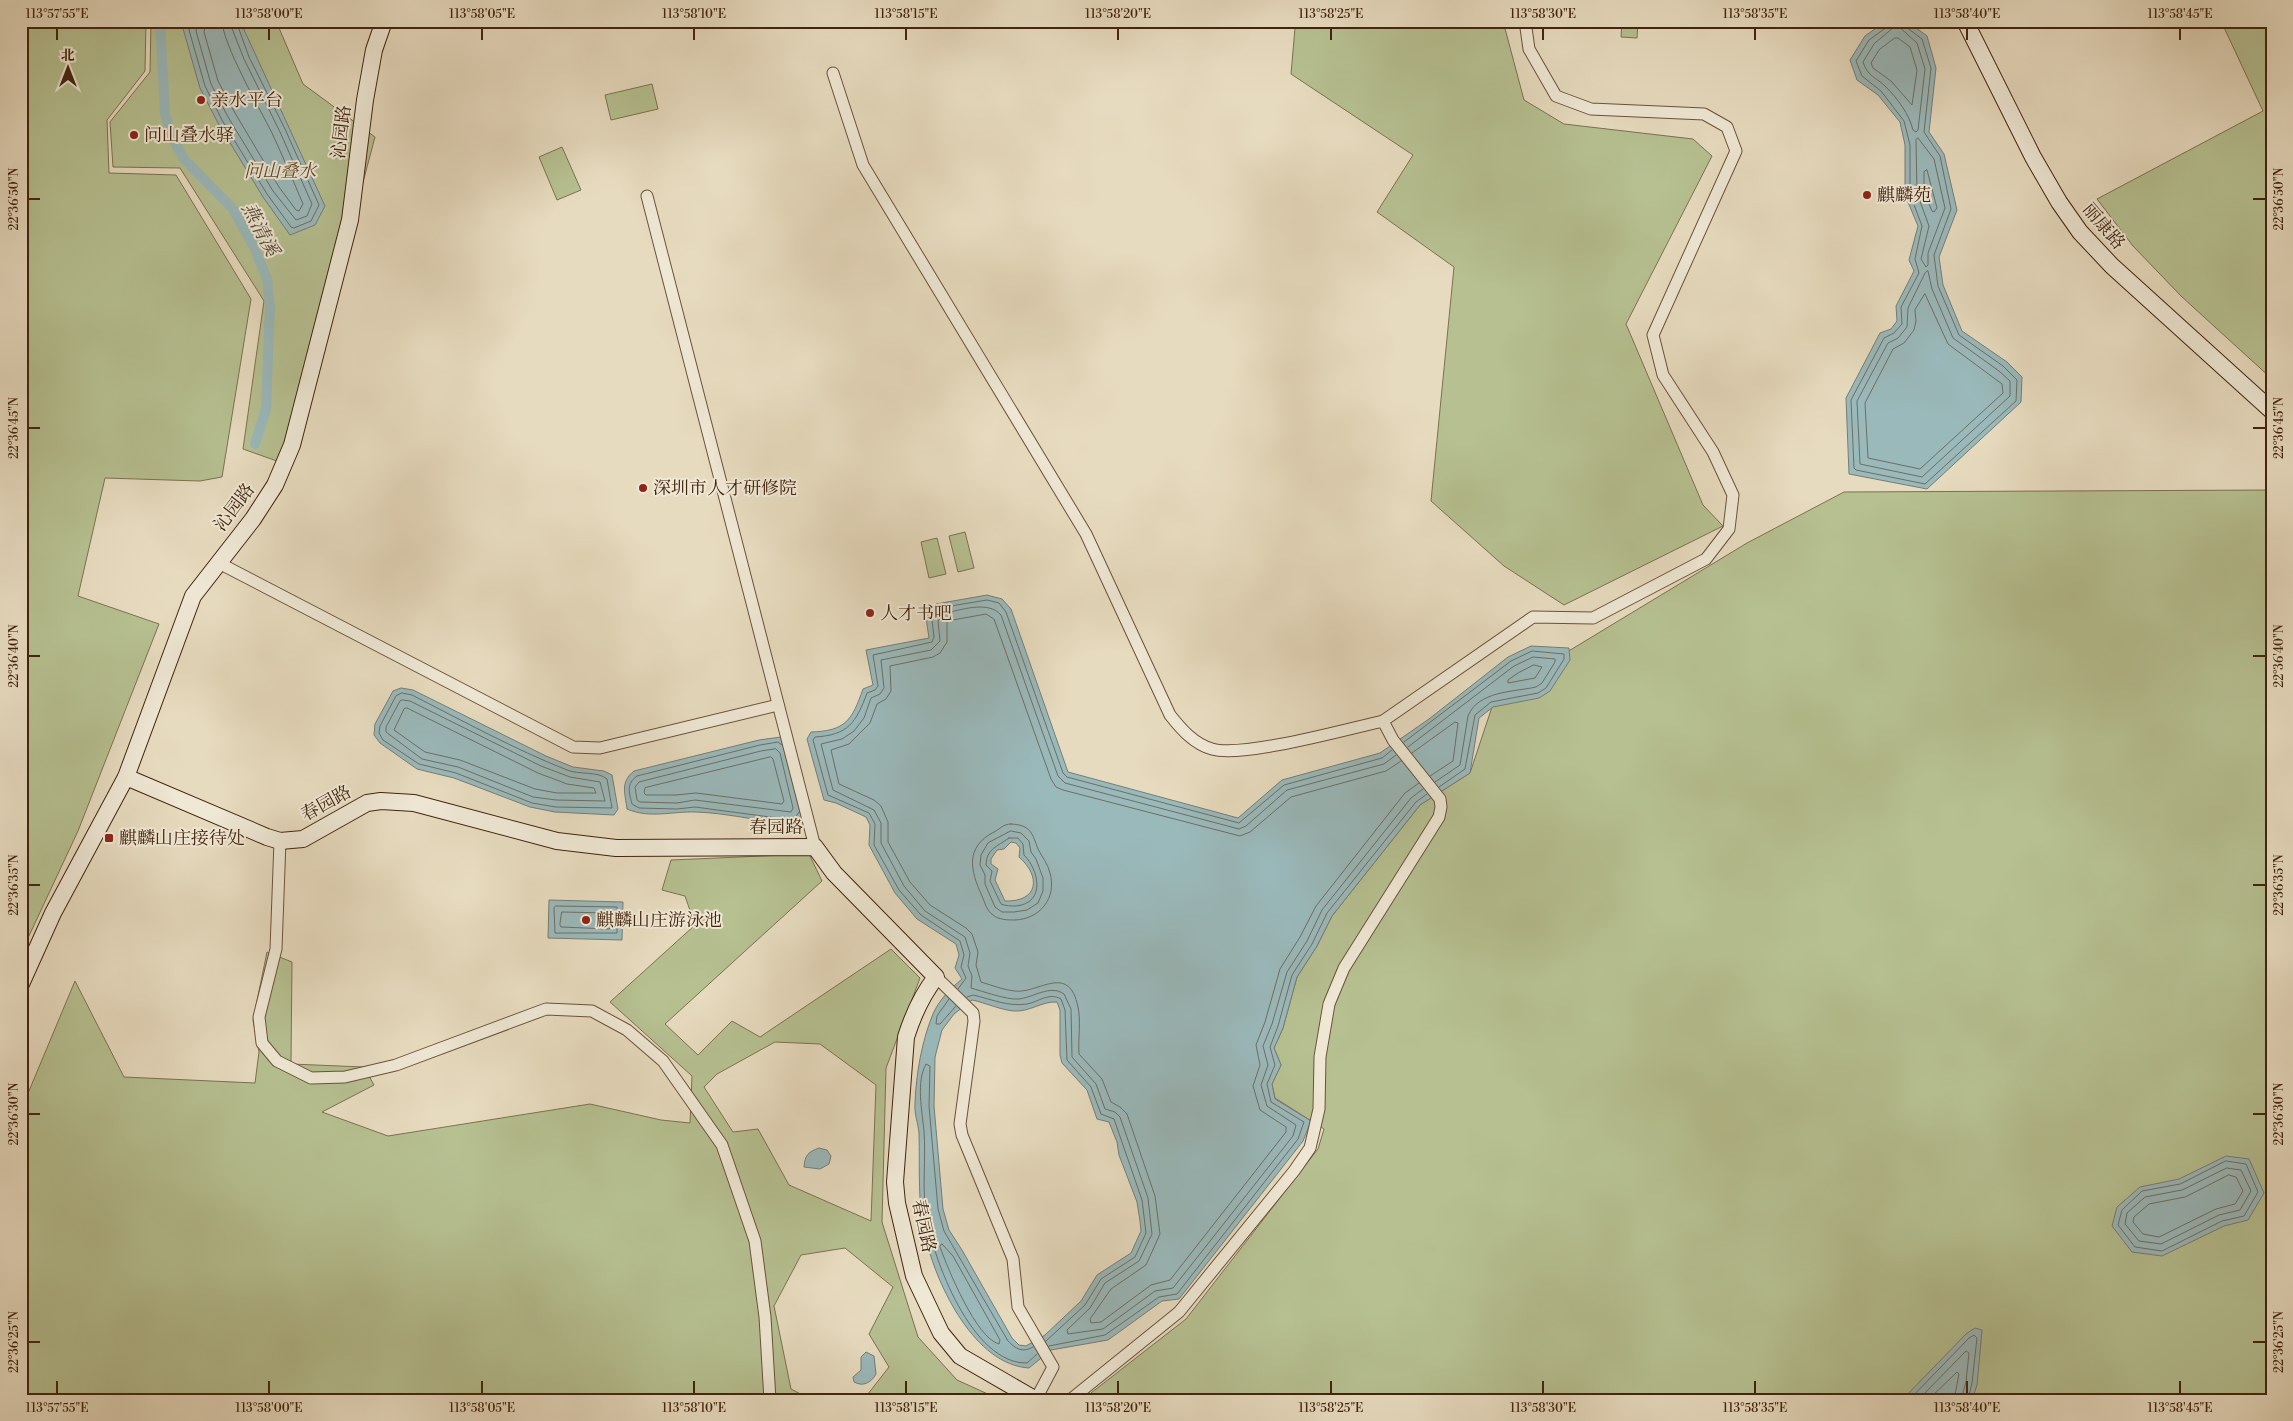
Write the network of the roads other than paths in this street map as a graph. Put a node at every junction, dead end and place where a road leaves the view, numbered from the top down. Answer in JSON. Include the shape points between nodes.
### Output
{"nodes":[{"id":1,"x":384,"y":21,"type":"edge"},
{"id":2,"x":1525,"y":21,"type":"edge"},
{"id":3,"x":1966,"y":21,"type":"edge"},
{"id":4,"x":1978,"y":21,"type":"edge"},
{"id":5,"x":833,"y":73,"type":"dead end"},
{"id":6,"x":647,"y":196,"type":"dead end"},
{"id":7,"x":2272,"y":396,"type":"edge"},
{"id":8,"x":2272,"y":411,"type":"edge"},
{"id":9,"x":217,"y":562,"type":"junction"},
{"id":10,"x":778,"y":705,"type":"junction"},
{"id":11,"x":1383,"y":721,"type":"junction"},
{"id":12,"x":126,"y":776,"type":"junction"},
{"id":13,"x":280,"y":841,"type":"junction"},
{"id":14,"x":815,"y":847,"type":"junction"},
{"id":15,"x":936,"y":977,"type":"junction"},
{"id":16,"x":21,"y":984,"type":"edge"},
{"id":17,"x":1036,"y":1399,"type":"edge"},
{"id":18,"x":770,"y":1400,"type":"edge"},
{"id":19,"x":1070,"y":1400,"type":"edge"}],
"edges":[{"from":1,"to":9,"type":"street","name":"沁园路","via":[[374,50],[365,100],[350,220],[292,445],[276,485]]},
{"from":2,"to":11,"type":"street","via":[[1529,49],[1556,96],[1591,109],[1704,114],[1726,127],[1736,151],[1653,335],[1663,375],[1713,452],[1733,495],[1730,530],[1706,559],[1593,618],[1533,617]]},
{"from":3,"to":8,"type":"street","name":"丽康路","via":[[2033,157],[2080,232],[2112,266]]},
{"from":4,"to":7,"type":"street","name":"丽康路","via":[[2042,152],[2086,222],[2123,262]]},
{"from":5,"to":11,"type":"street","via":[[863,165],[1086,534],[1170,716],[1185,734],[1212,749],[1235,750],[1259,748]]},
{"from":6,"to":10,"type":"street"},
{"from":9,"to":10,"type":"street","via":[[573,747],[600,748]]},
{"from":9,"to":12,"type":"street","name":"沁园路","via":[[193,596]]},
{"from":10,"to":14,"type":"street"},
{"from":11,"to":19,"type":"street","via":[[1393,740],[1440,799],[1441,807],[1439,817],[1344,968],[1329,1004],[1320,1057],[1319,1109],[1310,1148],[1179,1312]]},
{"from":12,"to":13,"type":"street","name":"春园路"},
{"from":12,"to":16,"type":"street","name":"沁园路","via":[[53,913]]},
{"from":13,"to":14,"type":"street","name":"春园路","via":[[303,839],[367,803],[381,801],[414,803],[558,841],[616,848]]},
{"from":13,"to":18,"type":"street","via":[[276,949],[258,1017],[262,1043],[277,1061],[311,1078],[345,1077],[396,1065],[546,1009],[592,1011],[627,1030],[663,1061],[722,1145],[755,1241],[765,1317]]},
{"from":14,"to":15,"type":"street","name":"春园路","via":[[834,874]]},
{"from":15,"to":17,"type":"street","via":[[973,1013],[960,1124],[1013,1259],[1018,1307],[1053,1367]]},
{"from":15,"to":17,"type":"street","name":"春园路","via":[[925,991],[906,1037],[896,1182],[905,1239],[914,1276],[942,1333],[960,1356]]}]}
